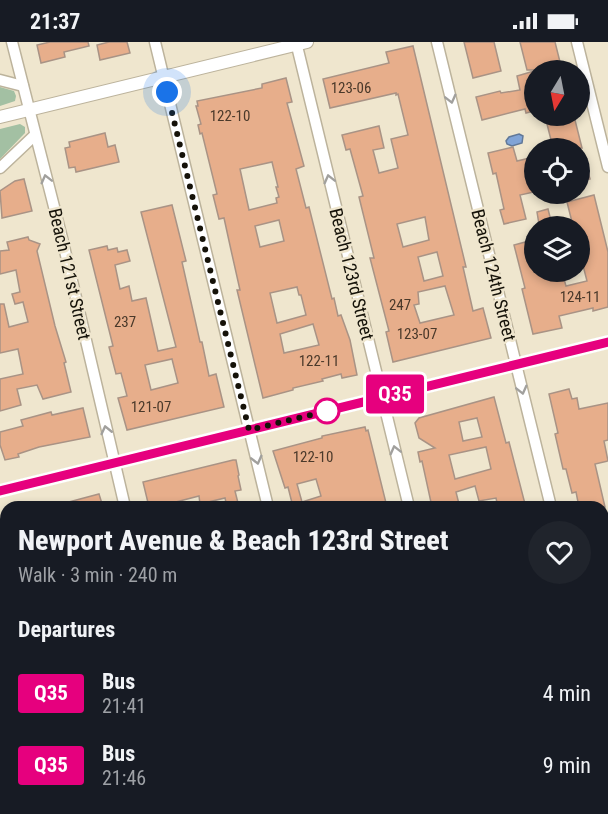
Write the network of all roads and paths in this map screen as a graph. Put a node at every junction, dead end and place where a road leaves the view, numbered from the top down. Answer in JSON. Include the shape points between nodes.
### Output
{"nodes":[{"id":1,"x":12,"y":42,"type":"edge"},
{"id":2,"x":155,"y":42,"type":"edge"},
{"id":3,"x":437,"y":42,"type":"edge"},
{"id":4,"x":577,"y":42,"type":"edge"},
{"id":5,"x":300,"y":43,"type":"edge"},
{"id":6,"x":163,"y":77,"type":"junction"},
{"id":7,"x":0,"y":80,"type":"edge"},
{"id":8,"x":22,"y":86,"type":"junction"},
{"id":9,"x":29,"y":110,"type":"junction"},
{"id":10,"x":0,"y":117,"type":"edge"},
{"id":11,"x":35,"y":135,"type":"junction"},
{"id":12,"x":608,"y":167,"type":"edge"},
{"id":13,"x":0,"y":168,"type":"edge"},
{"id":14,"x":608,"y":342,"type":"edge"},
{"id":15,"x":516,"y":365,"type":"junction"},
{"id":16,"x":382,"y":398,"type":"junction"},
{"id":17,"x":249,"y":430,"type":"junction"},
{"id":18,"x":114,"y":463,"type":"junction"},
{"id":19,"x":0,"y":491,"type":"edge"},
{"id":20,"x":124,"y":501,"type":"edge"},
{"id":21,"x":267,"y":501,"type":"edge"},
{"id":22,"x":408,"y":501,"type":"edge"},
{"id":23,"x":550,"y":501,"type":"edge"}],
"edges":[{"from":1,"to":8,"type":"street","name":"Beach 121st Street"},
{"from":2,"to":6,"type":"street"},
{"from":3,"to":15,"type":"street","name":"Beach 124th Street","one_way":true},
{"from":4,"to":12,"type":"street"},
{"from":5,"to":6,"type":"street"},
{"from":16,"to":5,"type":"street","name":"Beach 123rd Street","one_way":true},
{"from":6,"to":9,"type":"street"},
{"from":6,"to":17,"type":"street"},
{"from":7,"to":8,"type":"street"},
{"from":8,"to":9,"type":"street","name":"Beach 121st Street"},
{"from":9,"to":10,"type":"street"},
{"from":9,"to":11,"type":"street","name":"Beach 121st Street"},
{"from":11,"to":13,"type":"street"},
{"from":18,"to":11,"type":"street","name":"Beach 121st Street","one_way":true},
{"from":14,"to":15,"type":"street"},
{"from":15,"to":16,"type":"street"},
{"from":15,"to":23,"type":"street","name":"Beach 124th Street","one_way":true},
{"from":16,"to":17,"type":"street"},
{"from":22,"to":16,"type":"street","name":"Beach 123rd Street","one_way":true},
{"from":17,"to":18,"type":"street"},
{"from":17,"to":21,"type":"street","one_way":true},
{"from":18,"to":19,"type":"street"},
{"from":18,"to":20,"type":"street","name":"Beach 121st Street"}]}
